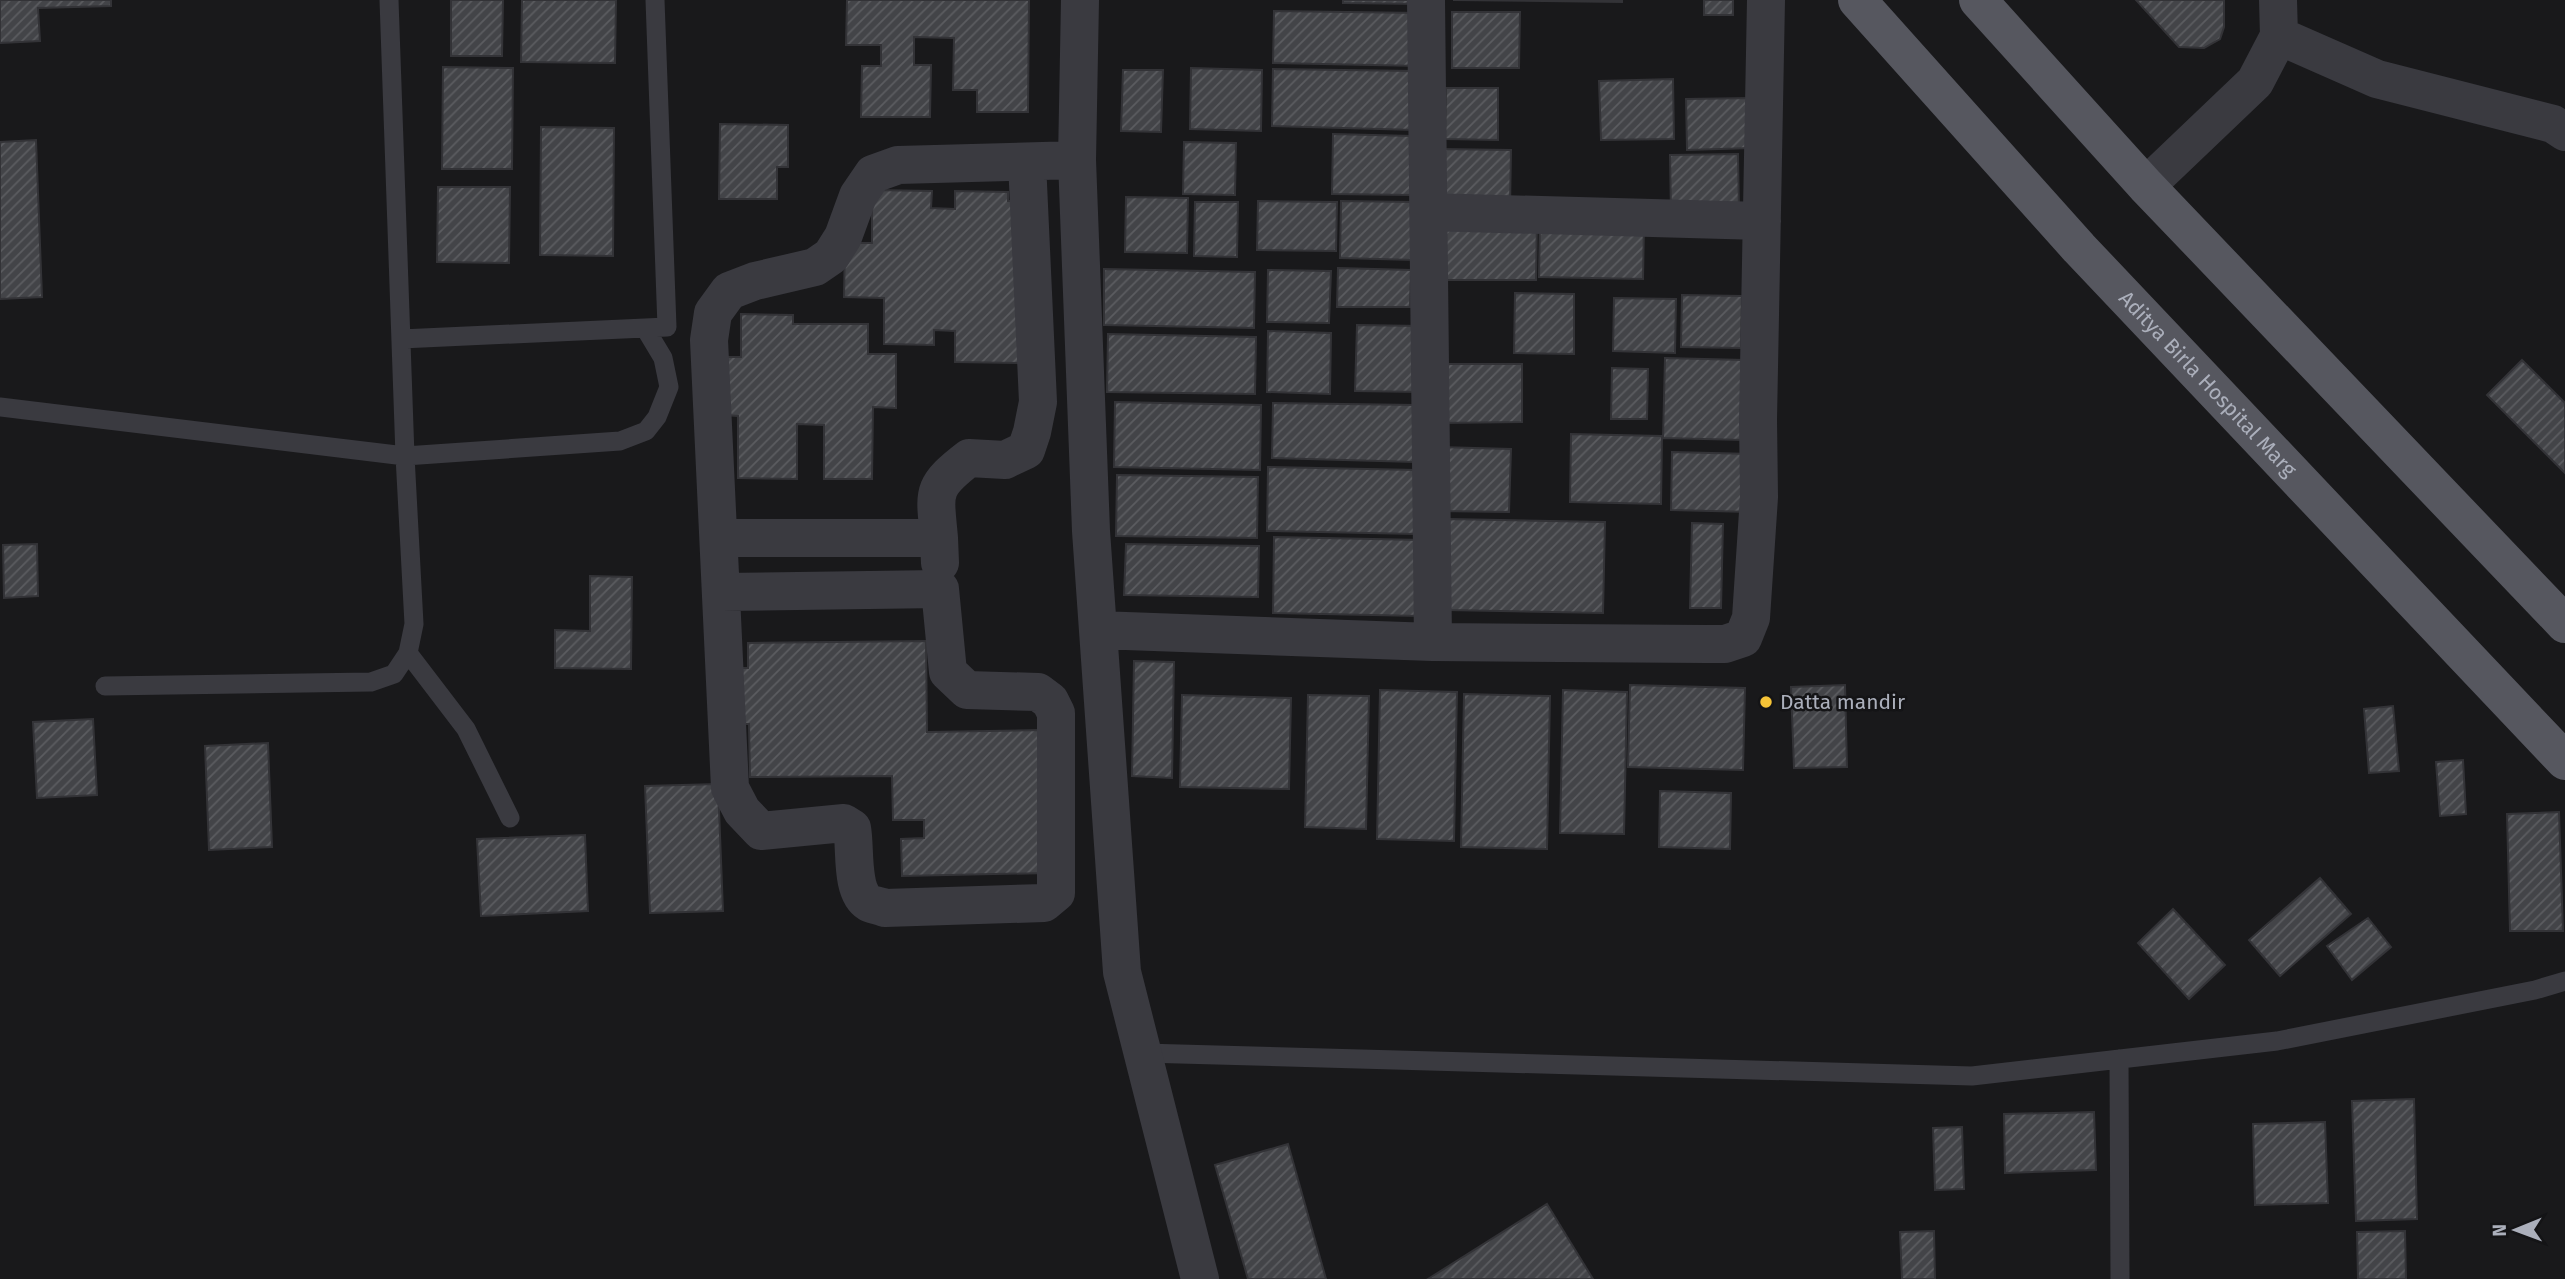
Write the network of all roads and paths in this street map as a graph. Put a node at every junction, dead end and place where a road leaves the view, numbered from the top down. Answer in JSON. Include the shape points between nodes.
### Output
{"nodes":[{"id":1,"x":389,"y":0,"type":"edge"},
{"id":2,"x":655,"y":0,"type":"edge"},
{"id":3,"x":1080,"y":0,"type":"edge"},
{"id":4,"x":1426,"y":0,"type":"edge"},
{"id":5,"x":1766,"y":0,"type":"edge"},
{"id":6,"x":1857,"y":0,"type":"edge"},
{"id":7,"x":1978,"y":0,"type":"edge"},
{"id":8,"x":2278,"y":18,"type":"edge"},
{"id":9,"x":2565,"y":132,"type":"edge"},
{"id":10,"x":1077,"y":160,"type":"junction"},
{"id":11,"x":1027,"y":162,"type":"junction"},
{"id":12,"x":2146,"y":186,"type":"junction"},
{"id":13,"x":1428,"y":212,"type":"junction"},
{"id":14,"x":1762,"y":221,"type":"junction"},
{"id":15,"x":645,"y":328,"type":"junction"},
{"id":16,"x":401,"y":340,"type":"junction"},
{"id":17,"x":0,"y":407,"type":"edge"},
{"id":18,"x":405,"y":456,"type":"junction"},
{"id":19,"x":720,"y":538,"type":"junction"},
{"id":20,"x":939,"y":538,"type":"junction"},
{"id":21,"x":940,"y":590,"type":"junction"},
{"id":22,"x":722,"y":592,"type":"junction"},
{"id":23,"x":2565,"y":624,"type":"edge"},
{"id":24,"x":1098,"y":630,"type":"junction"},
{"id":25,"x":1433,"y":642,"type":"junction"},
{"id":26,"x":408,"y":653,"type":"junction"},
{"id":27,"x":105,"y":686,"type":"dead end"},
{"id":28,"x":2565,"y":761,"type":"edge"},
{"id":29,"x":510,"y":818,"type":"dead end"},
{"id":30,"x":2565,"y":981,"type":"edge"},
{"id":31,"x":1143,"y":1053,"type":"junction"},
{"id":32,"x":2119,"y":1059,"type":"junction"},
{"id":33,"x":1200,"y":1279,"type":"edge"},
{"id":34,"x":2120,"y":1279,"type":"edge"}],
"edges":[{"from":1,"to":16,"type":"lane"},
{"from":2,"to":15,"type":"lane","via":[[667,327]]},
{"from":3,"to":10,"type":"street"},
{"from":4,"to":13,"type":"street"},
{"from":5,"to":14,"type":"street"},
{"from":6,"to":28,"type":"main road","name":"Aditya Birla Hospital Marg","via":[[2079,248]]},
{"from":7,"to":12,"type":"main road"},
{"from":8,"to":9,"type":"street","via":[[2376,79],[2553,124]]},
{"from":8,"to":12,"type":"street","via":[[2267,61],[2255,82]]},
{"from":10,"to":11,"type":"street"},
{"from":10,"to":24,"type":"street"},
{"from":11,"to":19,"type":"street","via":[[898,166],[873,174],[831,256],[816,267],[729,291],[713,313],[709,340]]},
{"from":11,"to":20,"type":"street","via":[[1038,402],[1032,432],[1026,450],[1005,460],[969,458],[950,472],[936,493]]},
{"from":12,"to":23,"type":"main road"},
{"from":13,"to":14,"type":"street"},
{"from":13,"to":25,"type":"street"},
{"from":14,"to":25,"type":"street","via":[[1759,497],[1751,618],[1743,638],[1725,644]]},
{"from":15,"to":16,"type":"lane"},
{"from":15,"to":18,"type":"lane","via":[[663,358],[669,387],[646,431],[620,441]]},
{"from":16,"to":18,"type":"lane"},
{"from":17,"to":18,"type":"lane"},
{"from":18,"to":26,"type":"lane","via":[[414,624]]},
{"from":19,"to":20,"type":"street"},
{"from":19,"to":22,"type":"street"},
{"from":20,"to":21,"type":"street"},
{"from":21,"to":22,"type":"street"},
{"from":21,"to":22,"type":"street","via":[[948,672],[967,690],[1038,692],[1056,713],[1056,892],[1044,903],[885,908],[867,902],[856,888],[852,828],[844,823],[761,831],[741,811],[730,788]]},
{"from":24,"to":25,"type":"street"},
{"from":24,"to":31,"type":"street","via":[[1122,972]]},
{"from":26,"to":27,"type":"lane","via":[[394,674],[371,682]]},
{"from":26,"to":29,"type":"lane","via":[[466,729]]},
{"from":30,"to":32,"type":"lane","via":[[2277,1041]]},
{"from":31,"to":32,"type":"lane","via":[[1972,1076]]},
{"from":31,"to":33,"type":"street"},
{"from":32,"to":34,"type":"lane"}]}
